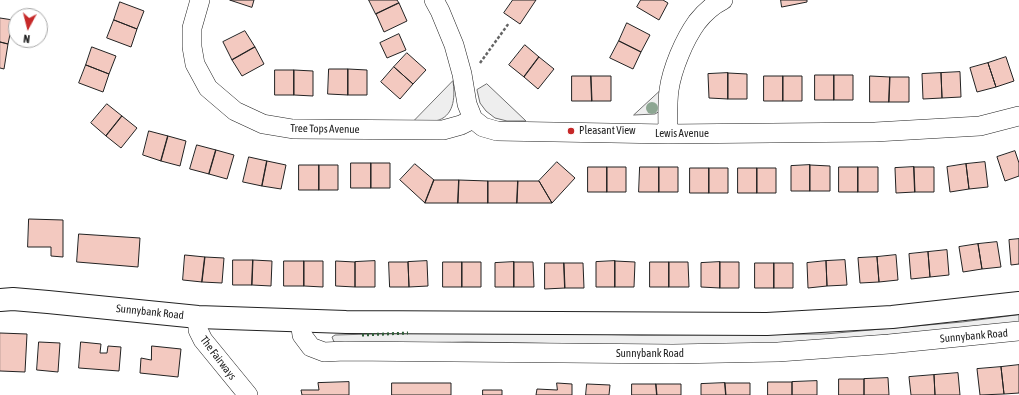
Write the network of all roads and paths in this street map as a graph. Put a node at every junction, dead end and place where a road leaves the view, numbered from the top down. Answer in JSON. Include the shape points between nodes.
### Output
{"nodes":[{"id":1,"x":200,"y":0,"type":"edge"},
{"id":2,"x":434,"y":0,"type":"edge"},
{"id":3,"x":723,"y":0,"type":"edge"},
{"id":4,"x":509,"y":23,"type":"dead end"},
{"id":5,"x":478,"y":67,"type":"dead end"},
{"id":6,"x":1019,"y":116,"type":"edge"},
{"id":7,"x":473,"y":119,"type":"junction"},
{"id":8,"x":668,"y":134,"type":"junction"},
{"id":9,"x":0,"y":300,"type":"edge"},
{"id":10,"x":1019,"y":303,"type":"edge"},
{"id":11,"x":198,"y":317,"type":"junction"},
{"id":12,"x":300,"y":321,"type":"junction"},
{"id":13,"x":1019,"y":331,"type":"edge"},
{"id":14,"x":248,"y":395,"type":"edge"}],
"edges":[{"from":1,"to":7,"type":"street","name":"Tree Tops Avenue","via":[[192,28],[195,64],[208,88],[235,112],[263,124],[293,129],[442,130]]},
{"from":2,"to":7,"type":"street","via":[[454,45],[467,104]]},
{"from":3,"to":8,"type":"street","via":[[713,5],[697,22],[676,61],[669,88]]},
{"from":4,"to":5,"type":"path"},
{"from":6,"to":8,"type":"street","name":"Lewis Avenue","via":[[980,126],[875,132]]},
{"from":7,"to":8,"type":"street","name":"Lewis Avenue","via":[[483,127],[497,131]]},
{"from":9,"to":11,"type":"street","name":"Sunnybank Road"},
{"from":10,"to":12,"type":"street","name":"Sunnybank Road","via":[[892,317],[767,324]]},
{"from":11,"to":12,"type":"street","name":"Sunnybank Road"},
{"from":11,"to":14,"type":"street","name":"The Fairways","via":[[198,330],[203,340]]},
{"from":12,"to":13,"type":"street","name":"Sunnybank Road","via":[[302,335],[311,347],[324,352],[778,352]]}]}
